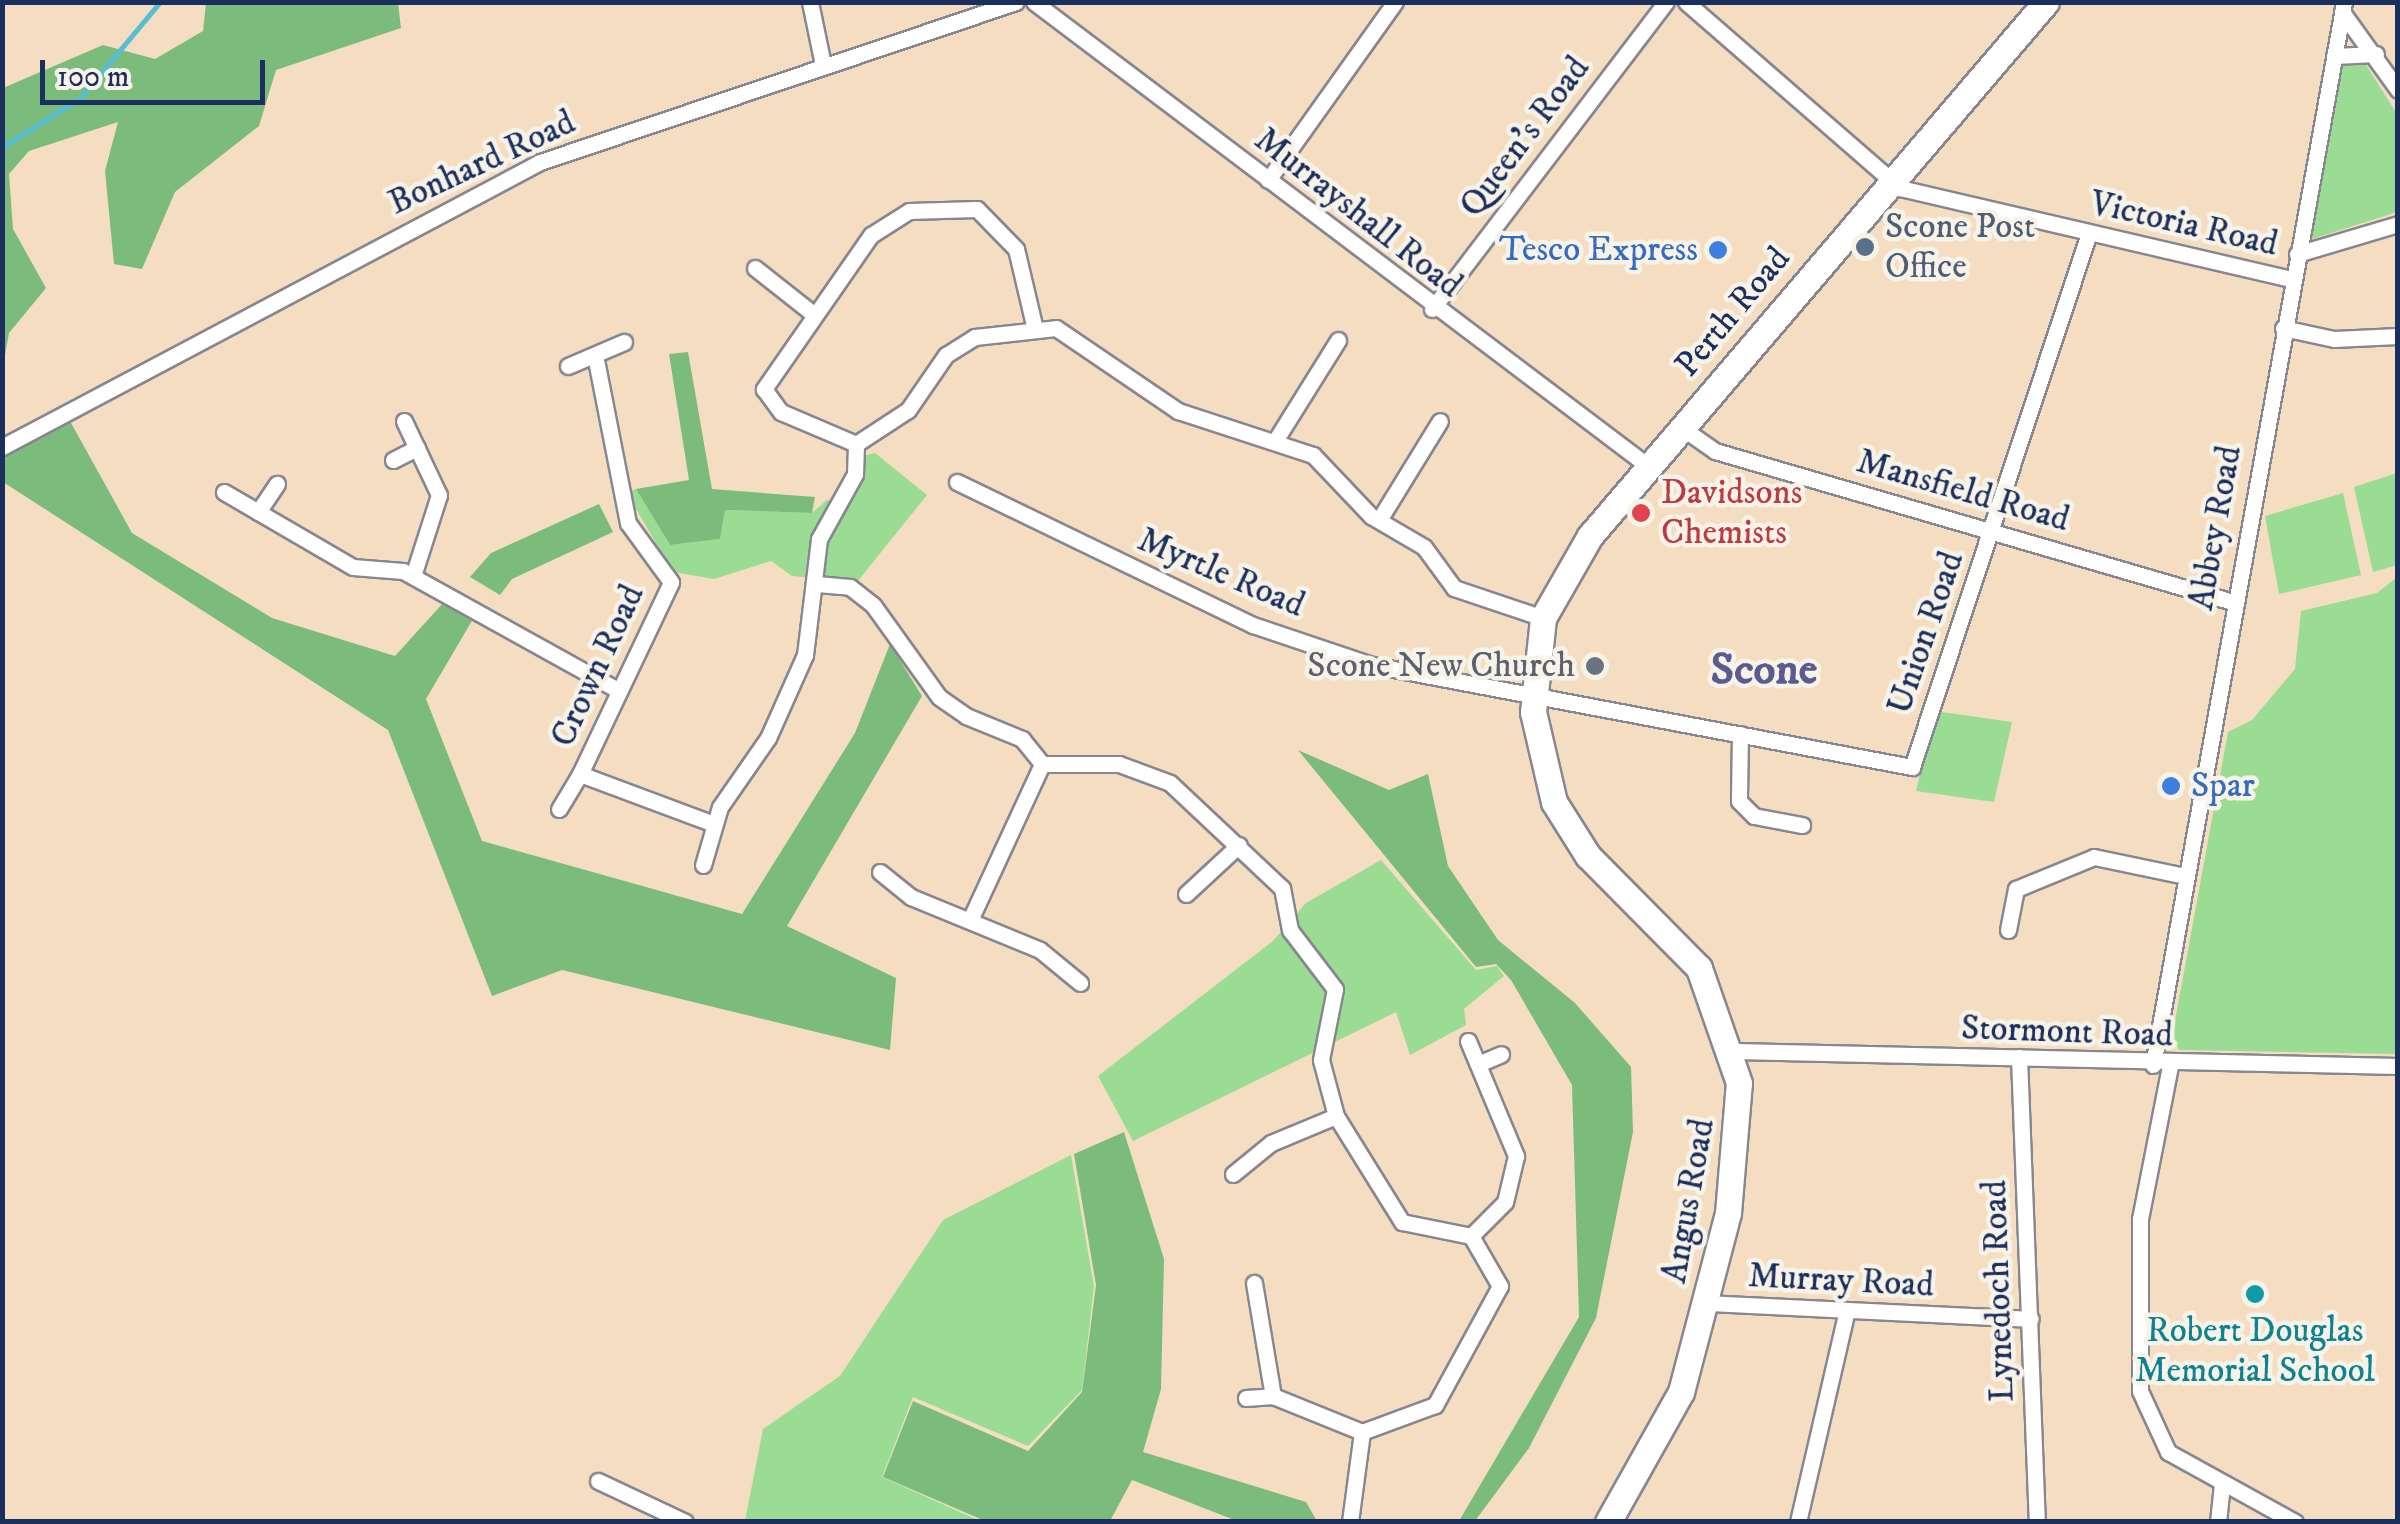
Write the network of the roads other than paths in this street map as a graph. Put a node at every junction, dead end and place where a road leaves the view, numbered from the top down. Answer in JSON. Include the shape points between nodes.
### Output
{"nodes":[{"id":1,"x":810,"y":2,"type":"edge"},
{"id":2,"x":1016,"y":2,"type":"edge"},
{"id":3,"x":1034,"y":2,"type":"edge"},
{"id":4,"x":1396,"y":2,"type":"edge"},
{"id":5,"x":1666,"y":2,"type":"edge"},
{"id":6,"x":1686,"y":2,"type":"edge"},
{"id":7,"x":2046,"y":2,"type":"edge"},
{"id":8,"x":2343,"y":7,"type":"edge"},
{"id":9,"x":2376,"y":54,"type":"junction"},
{"id":10,"x":2334,"y":56,"type":"junction"},
{"id":11,"x":823,"y":65,"type":"junction"},
{"id":12,"x":2398,"y":90,"type":"edge"},
{"id":13,"x":1268,"y":180,"type":"junction"},
{"id":14,"x":1890,"y":180,"type":"junction"},
{"id":15,"x":2398,"y":224,"type":"edge"},
{"id":16,"x":2089,"y":233,"type":"junction"},
{"id":17,"x":2297,"y":254,"type":"junction"},
{"id":18,"x":755,"y":268,"type":"dead end"},
{"id":19,"x":2292,"y":279,"type":"junction"},
{"id":20,"x":1432,"y":309,"type":"junction"},
{"id":21,"x":812,"y":313,"type":"junction"},
{"id":22,"x":1034,"y":325,"type":"junction"},
{"id":23,"x":2283,"y":328,"type":"junction"},
{"id":24,"x":2398,"y":336,"type":"edge"},
{"id":25,"x":1338,"y":340,"type":"dead end"},
{"id":26,"x":624,"y":342,"type":"dead end"},
{"id":27,"x":596,"y":360,"type":"junction"},
{"id":28,"x":568,"y":366,"type":"dead end"},
{"id":29,"x":1440,"y":421,"type":"dead end"},
{"id":30,"x":404,"y":422,"type":"dead end"},
{"id":31,"x":1682,"y":428,"type":"junction"},
{"id":32,"x":1275,"y":441,"type":"junction"},
{"id":33,"x":856,"y":444,"type":"junction"},
{"id":34,"x":2,"y":447,"type":"edge"},
{"id":35,"x":417,"y":448,"type":"junction"},
{"id":36,"x":393,"y":460,"type":"dead end"},
{"id":37,"x":1648,"y":466,"type":"junction"},
{"id":38,"x":958,"y":482,"type":"dead end"},
{"id":39,"x":277,"y":484,"type":"dead end"},
{"id":40,"x":224,"y":492,"type":"dead end"},
{"id":41,"x":258,"y":512,"type":"junction"},
{"id":42,"x":1379,"y":520,"type":"junction"},
{"id":43,"x":1992,"y":530,"type":"junction"},
{"id":44,"x":413,"y":576,"type":"junction"},
{"id":45,"x":817,"y":584,"type":"junction"},
{"id":46,"x":2233,"y":602,"type":"junction"},
{"id":47,"x":1542,"y":618,"type":"junction"},
{"id":48,"x":616,"y":689,"type":"junction"},
{"id":49,"x":1533,"y":696,"type":"junction"},
{"id":50,"x":1740,"y":734,"type":"junction"},
{"id":51,"x":1042,"y":764,"type":"junction"},
{"id":52,"x":1912,"y":767,"type":"joint"},
{"id":53,"x":580,"y":774,"type":"junction"},
{"id":54,"x":559,"y":809,"type":"dead end"},
{"id":55,"x":714,"y":824,"type":"junction"},
{"id":56,"x":1802,"y":826,"type":"dead end"},
{"id":57,"x":1240,"y":846,"type":"junction"},
{"id":58,"x":703,"y":865,"type":"dead end"},
{"id":59,"x":880,"y":872,"type":"dead end"},
{"id":60,"x":2186,"y":876,"type":"junction"},
{"id":61,"x":1186,"y":894,"type":"dead end"},
{"id":62,"x":970,"y":920,"type":"junction"},
{"id":63,"x":2008,"y":930,"type":"dead end"},
{"id":64,"x":1080,"y":982,"type":"dead end"},
{"id":65,"x":1468,"y":1041,"type":"dead end"},
{"id":66,"x":1735,"y":1051,"type":"junction"},
{"id":67,"x":1501,"y":1054,"type":"dead end"},
{"id":68,"x":2019,"y":1058,"type":"junction"},
{"id":69,"x":1478,"y":1064,"type":"junction"},
{"id":70,"x":2162,"y":1065,"type":"junction"},
{"id":71,"x":2398,"y":1066,"type":"edge"},
{"id":72,"x":1336,"y":1116,"type":"junction"},
{"id":73,"x":1233,"y":1174,"type":"dead end"},
{"id":74,"x":1472,"y":1236,"type":"junction"},
{"id":75,"x":1254,"y":1283,"type":"dead end"},
{"id":76,"x":1707,"y":1303,"type":"junction"},
{"id":77,"x":1846,"y":1314,"type":"junction"},
{"id":78,"x":2031,"y":1319,"type":"junction"},
{"id":79,"x":1273,"y":1396,"type":"junction"},
{"id":80,"x":1246,"y":1398,"type":"dead end"},
{"id":81,"x":1362,"y":1432,"type":"junction"},
{"id":82,"x":598,"y":1481,"type":"dead end"},
{"id":83,"x":2222,"y":1484,"type":"junction"},
{"id":84,"x":685,"y":1522,"type":"edge"},
{"id":85,"x":1350,"y":1522,"type":"edge"},
{"id":86,"x":1608,"y":1522,"type":"edge"},
{"id":87,"x":1798,"y":1522,"type":"edge"},
{"id":88,"x":2037,"y":1522,"type":"edge"},
{"id":89,"x":2218,"y":1522,"type":"edge"},
{"id":90,"x":2295,"y":1522,"type":"edge"}],
"edges":[{"from":1,"to":11,"type":"street"},
{"from":2,"to":11,"type":"street","name":"Bonhard Road"},
{"from":3,"to":13,"type":"street","name":"Murrayshall Road"},
{"from":4,"to":13,"type":"street"},
{"from":5,"to":20,"type":"street","name":"Queen's Road"},
{"from":6,"to":14,"type":"street"},
{"from":7,"to":14,"type":"main road","name":"Perth Road"},
{"from":8,"to":9,"type":"street"},
{"from":8,"to":10,"type":"street","name":"Abbey Road"},
{"from":9,"to":10,"type":"street"},
{"from":9,"to":12,"type":"street"},
{"from":10,"to":17,"type":"street","name":"Abbey Road"},
{"from":11,"to":34,"type":"street","name":"Bonhard Road","via":[[540,162]]},
{"from":13,"to":20,"type":"street","name":"Murrayshall Road"},
{"from":14,"to":16,"type":"street","name":"Victoria Road"},
{"from":14,"to":31,"type":"main road","name":"Perth Road"},
{"from":15,"to":17,"type":"street"},
{"from":16,"to":19,"type":"street","name":"Victoria Road"},
{"from":16,"to":43,"type":"street","name":"Union Road"},
{"from":17,"to":19,"type":"street","name":"Abbey Road"},
{"from":18,"to":21,"type":"street"},
{"from":19,"to":23,"type":"street","name":"Abbey Road"},
{"from":20,"to":37,"type":"street","name":"Murrayshall Road"},
{"from":21,"to":22,"type":"street","via":[[871,235],[909,211],[944,205],[977,209],[1016,249]]},
{"from":21,"to":33,"type":"street","via":[[766,375],[768,401]]},
{"from":22,"to":32,"type":"street","via":[[1056,328],[1212,426]]},
{"from":22,"to":33,"type":"street","via":[[974,338],[946,355],[908,410]]},
{"from":23,"to":24,"type":"street","via":[[2334,340]]},
{"from":23,"to":46,"type":"street","name":"Abbey Road"},
{"from":25,"to":32,"type":"street"},
{"from":26,"to":27,"type":"street"},
{"from":27,"to":28,"type":"street"},
{"from":27,"to":48,"type":"street","name":"Crown Road","via":[[628,522],[671,582]]},
{"from":29,"to":42,"type":"street"},
{"from":30,"to":35,"type":"street"},
{"from":31,"to":37,"type":"main road","name":"Perth Road"},
{"from":31,"to":43,"type":"street","name":"Mansfield Road","via":[[1714,451]]},
{"from":32,"to":42,"type":"street","via":[[1313,454]]},
{"from":33,"to":45,"type":"street","via":[[855,474],[819,539]]},
{"from":35,"to":36,"type":"street"},
{"from":35,"to":44,"type":"street","via":[[438,495]]},
{"from":37,"to":47,"type":"main road","name":"Perth Road","via":[[1565,568]]},
{"from":38,"to":49,"type":"street","name":"Myrtle Road","via":[[1253,625],[1372,665]]},
{"from":39,"to":41,"type":"street"},
{"from":40,"to":41,"type":"street"},
{"from":41,"to":44,"type":"street","via":[[352,568]]},
{"from":42,"to":47,"type":"street","via":[[1424,547],[1454,588]]},
{"from":43,"to":46,"type":"street","name":"Mansfield Road"},
{"from":43,"to":52,"type":"street","name":"Union Road"},
{"from":44,"to":48,"type":"street"},
{"from":45,"to":51,"type":"street","via":[[862,596],[939,697],[1022,739]]},
{"from":45,"to":55,"type":"street","via":[[805,655]]},
{"from":46,"to":60,"type":"street","name":"Abbey Road"},
{"from":47,"to":49,"type":"main road","name":"Perth Road"},
{"from":48,"to":53,"type":"street","name":"Crown Road"},
{"from":49,"to":50,"type":"street","name":"Myrtle Road"},
{"from":49,"to":66,"type":"main road","name":"Angus Road","via":[[1543,769],[1568,829],[1687,950]]},
{"from":50,"to":52,"type":"street","name":"Myrtle Road"},
{"from":50,"to":56,"type":"street","via":[[1739,801],[1754,816]]},
{"from":51,"to":57,"type":"street","via":[[1120,764],[1170,783]]},
{"from":51,"to":62,"type":"street"},
{"from":53,"to":54,"type":"street","name":"Crown Road"},
{"from":53,"to":55,"type":"street","name":"Crown Road"},
{"from":55,"to":58,"type":"street"},
{"from":57,"to":61,"type":"street"},
{"from":57,"to":72,"type":"street","via":[[1282,888],[1290,930],[1335,989],[1321,1060]]},
{"from":59,"to":62,"type":"street","via":[[912,897]]},
{"from":60,"to":63,"type":"street","via":[[2094,857],[2016,889]]},
{"from":60,"to":70,"type":"street","name":"Abbey Road"},
{"from":62,"to":64,"type":"street","via":[[1040,950]]},
{"from":65,"to":69,"type":"street"},
{"from":66,"to":68,"type":"street","name":"Stormont Road"},
{"from":66,"to":76,"type":"main road","name":"Angus Road","via":[[1737,1168]]},
{"from":67,"to":69,"type":"street"},
{"from":68,"to":70,"type":"street","name":"Stormont Road"},
{"from":68,"to":78,"type":"street","name":"Lynedoch Road"},
{"from":69,"to":74,"type":"street","via":[[1516,1156],[1516,1178]]},
{"from":70,"to":71,"type":"street","name":"Stormont Road"},
{"from":70,"to":83,"type":"street","name":"Abbey Road","via":[[2140,1219],[2140,1391],[2168,1452]]},
{"from":72,"to":73,"type":"street","via":[[1271,1143]]},
{"from":72,"to":74,"type":"street","via":[[1402,1222]]},
{"from":74,"to":81,"type":"street","via":[[1500,1286],[1452,1386],[1435,1404]]},
{"from":75,"to":79,"type":"street"},
{"from":76,"to":77,"type":"street","name":"Murray Road"},
{"from":76,"to":86,"type":"main road","name":"Angus Road","via":[[1668,1421]]},
{"from":77,"to":78,"type":"street","name":"Murray Road"},
{"from":77,"to":87,"type":"street"},
{"from":78,"to":88,"type":"street","name":"Lynedoch Road"},
{"from":79,"to":80,"type":"street"},
{"from":79,"to":81,"type":"street"},
{"from":81,"to":85,"type":"street"},
{"from":82,"to":84,"type":"street"},
{"from":83,"to":89,"type":"street"},
{"from":83,"to":90,"type":"street","name":"Abbey Road"}]}
